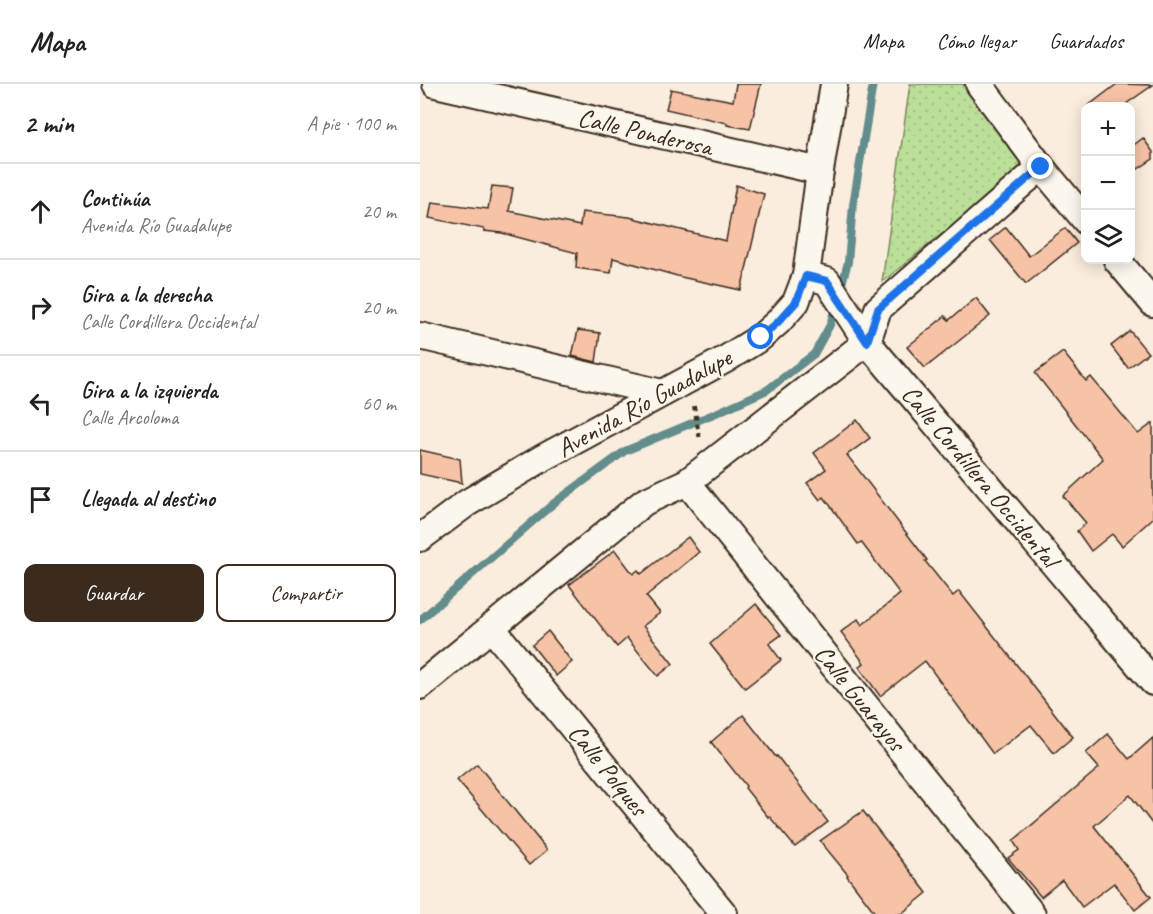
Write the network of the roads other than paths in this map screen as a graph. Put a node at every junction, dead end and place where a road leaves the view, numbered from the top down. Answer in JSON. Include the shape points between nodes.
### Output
{"nodes":[{"id":1,"x":436,"y":84,"type":"edge"},
{"id":2,"x":834,"y":84,"type":"edge"},
{"id":3,"x":979,"y":84,"type":"edge"},
{"id":4,"x":1041,"y":167,"type":"junction"},
{"id":5,"x":820,"y":171,"type":"junction"},
{"id":6,"x":1081,"y":215,"type":"edge"},
{"id":7,"x":1120,"y":264,"type":"edge"},
{"id":8,"x":816,"y":278,"type":"junction"},
{"id":9,"x":1153,"y":303,"type":"edge"},
{"id":10,"x":420,"y":336,"type":"edge"},
{"id":11,"x":867,"y":342,"type":"junction"},
{"id":12,"x":662,"y":393,"type":"junction"},
{"id":13,"x":687,"y":482,"type":"junction"},
{"id":14,"x":420,"y":538,"type":"edge"},
{"id":15,"x":492,"y":627,"type":"junction"},
{"id":16,"x":1153,"y":682,"type":"edge"},
{"id":17,"x":420,"y":686,"type":"edge"},
{"id":18,"x":724,"y":914,"type":"edge"},
{"id":19,"x":1032,"y":914,"type":"edge"}],
"edges":[{"from":1,"to":5,"type":"street","name":"Calle Ponderosa"},
{"from":2,"to":5,"type":"street","name":"Avenida Río Guadalupe"},
{"from":3,"to":4,"type":"street"},
{"from":4,"to":6,"type":"street"},
{"from":4,"to":11,"type":"street","via":[[878,309]]},
{"from":5,"to":8,"type":"street","name":"Avenida Río Guadalupe"},
{"from":7,"to":9,"type":"street"},
{"from":8,"to":11,"type":"street","name":"Calle Cordillera Occidental","via":[[847,311]]},
{"from":8,"to":12,"type":"street","name":"Avenida Río Guadalupe","via":[[761,337]]},
{"from":10,"to":12,"type":"street"},
{"from":11,"to":13,"type":"street"},
{"from":11,"to":16,"type":"street","name":"Calle Cordillera Occidental"},
{"from":12,"to":14,"type":"street","name":"Avenida Río Guadalupe","via":[[467,503]]},
{"from":13,"to":15,"type":"street","via":[[644,502]]},
{"from":13,"to":19,"type":"street","name":"Calle Guarayos"},
{"from":15,"to":17,"type":"street"},
{"from":15,"to":18,"type":"street","name":"Calle Polques"}]}
